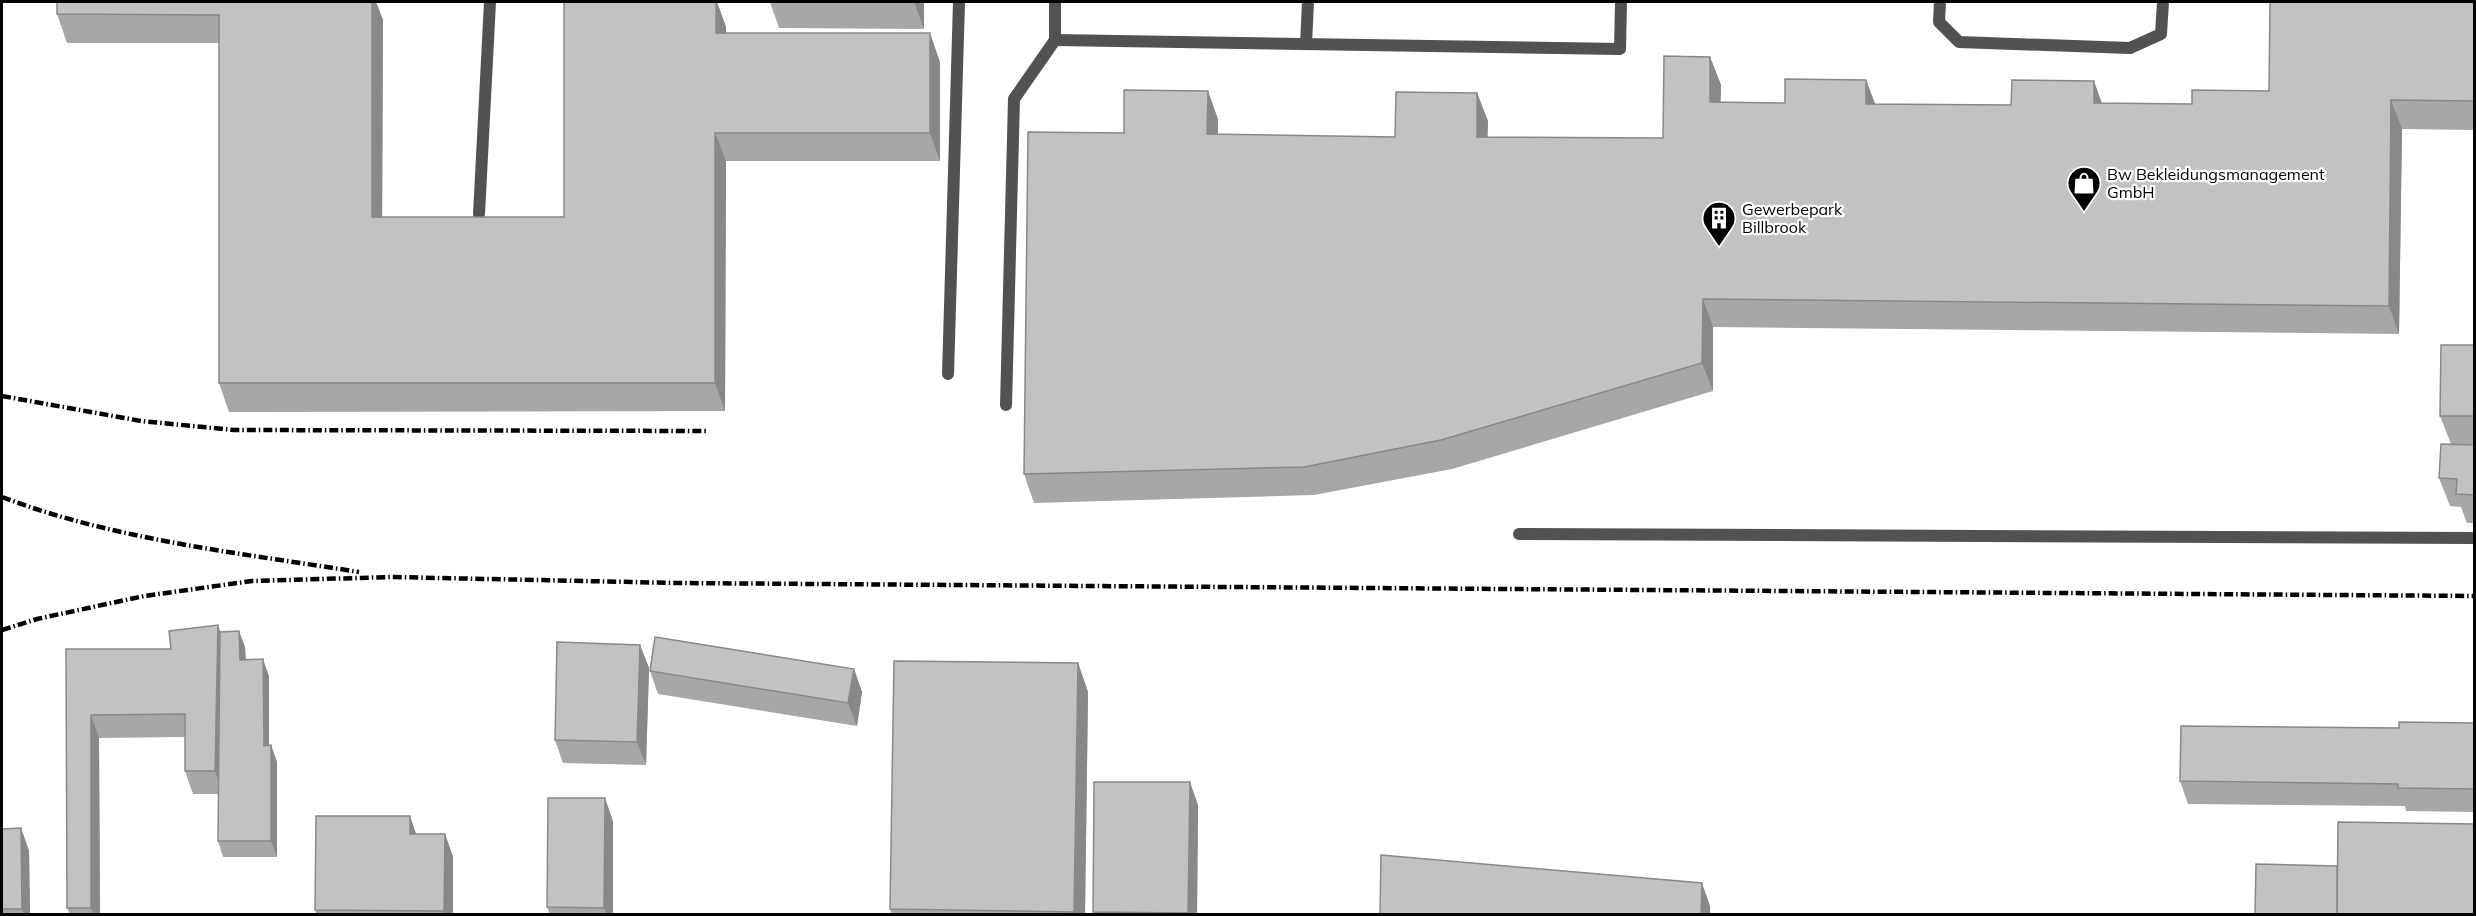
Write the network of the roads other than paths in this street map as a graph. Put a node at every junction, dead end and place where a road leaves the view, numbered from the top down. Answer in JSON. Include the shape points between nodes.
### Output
{"nodes":[{"id":1,"x":490,"y":2,"type":"edge"},
{"id":2,"x":959,"y":2,"type":"edge"},
{"id":3,"x":1054,"y":2,"type":"edge"},
{"id":4,"x":1308,"y":2,"type":"edge"},
{"id":5,"x":1621,"y":2,"type":"edge"},
{"id":6,"x":1940,"y":2,"type":"edge"},
{"id":7,"x":2163,"y":2,"type":"edge"},
{"id":8,"x":1055,"y":40,"type":"junction"},
{"id":9,"x":1306,"y":44,"type":"junction"},
{"id":10,"x":479,"y":214,"type":"edge"},
{"id":11,"x":948,"y":374,"type":"dead end"},
{"id":12,"x":1006,"y":405,"type":"dead end"},
{"id":13,"x":1519,"y":534,"type":"dead end"},
{"id":14,"x":2475,"y":538,"type":"edge"}],
"edges":[{"from":1,"to":10,"type":"lane"},
{"from":2,"to":11,"type":"lane"},
{"from":3,"to":8,"type":"lane"},
{"from":4,"to":9,"type":"lane"},
{"from":5,"to":9,"type":"lane","via":[[1620,49]]},
{"from":6,"to":7,"type":"lane","via":[[1940,22],[1959,42],[2130,48],[2161,34]]},
{"from":8,"to":9,"type":"lane"},
{"from":8,"to":12,"type":"lane","via":[[1014,99]]},
{"from":13,"to":14,"type":"lane"}]}
